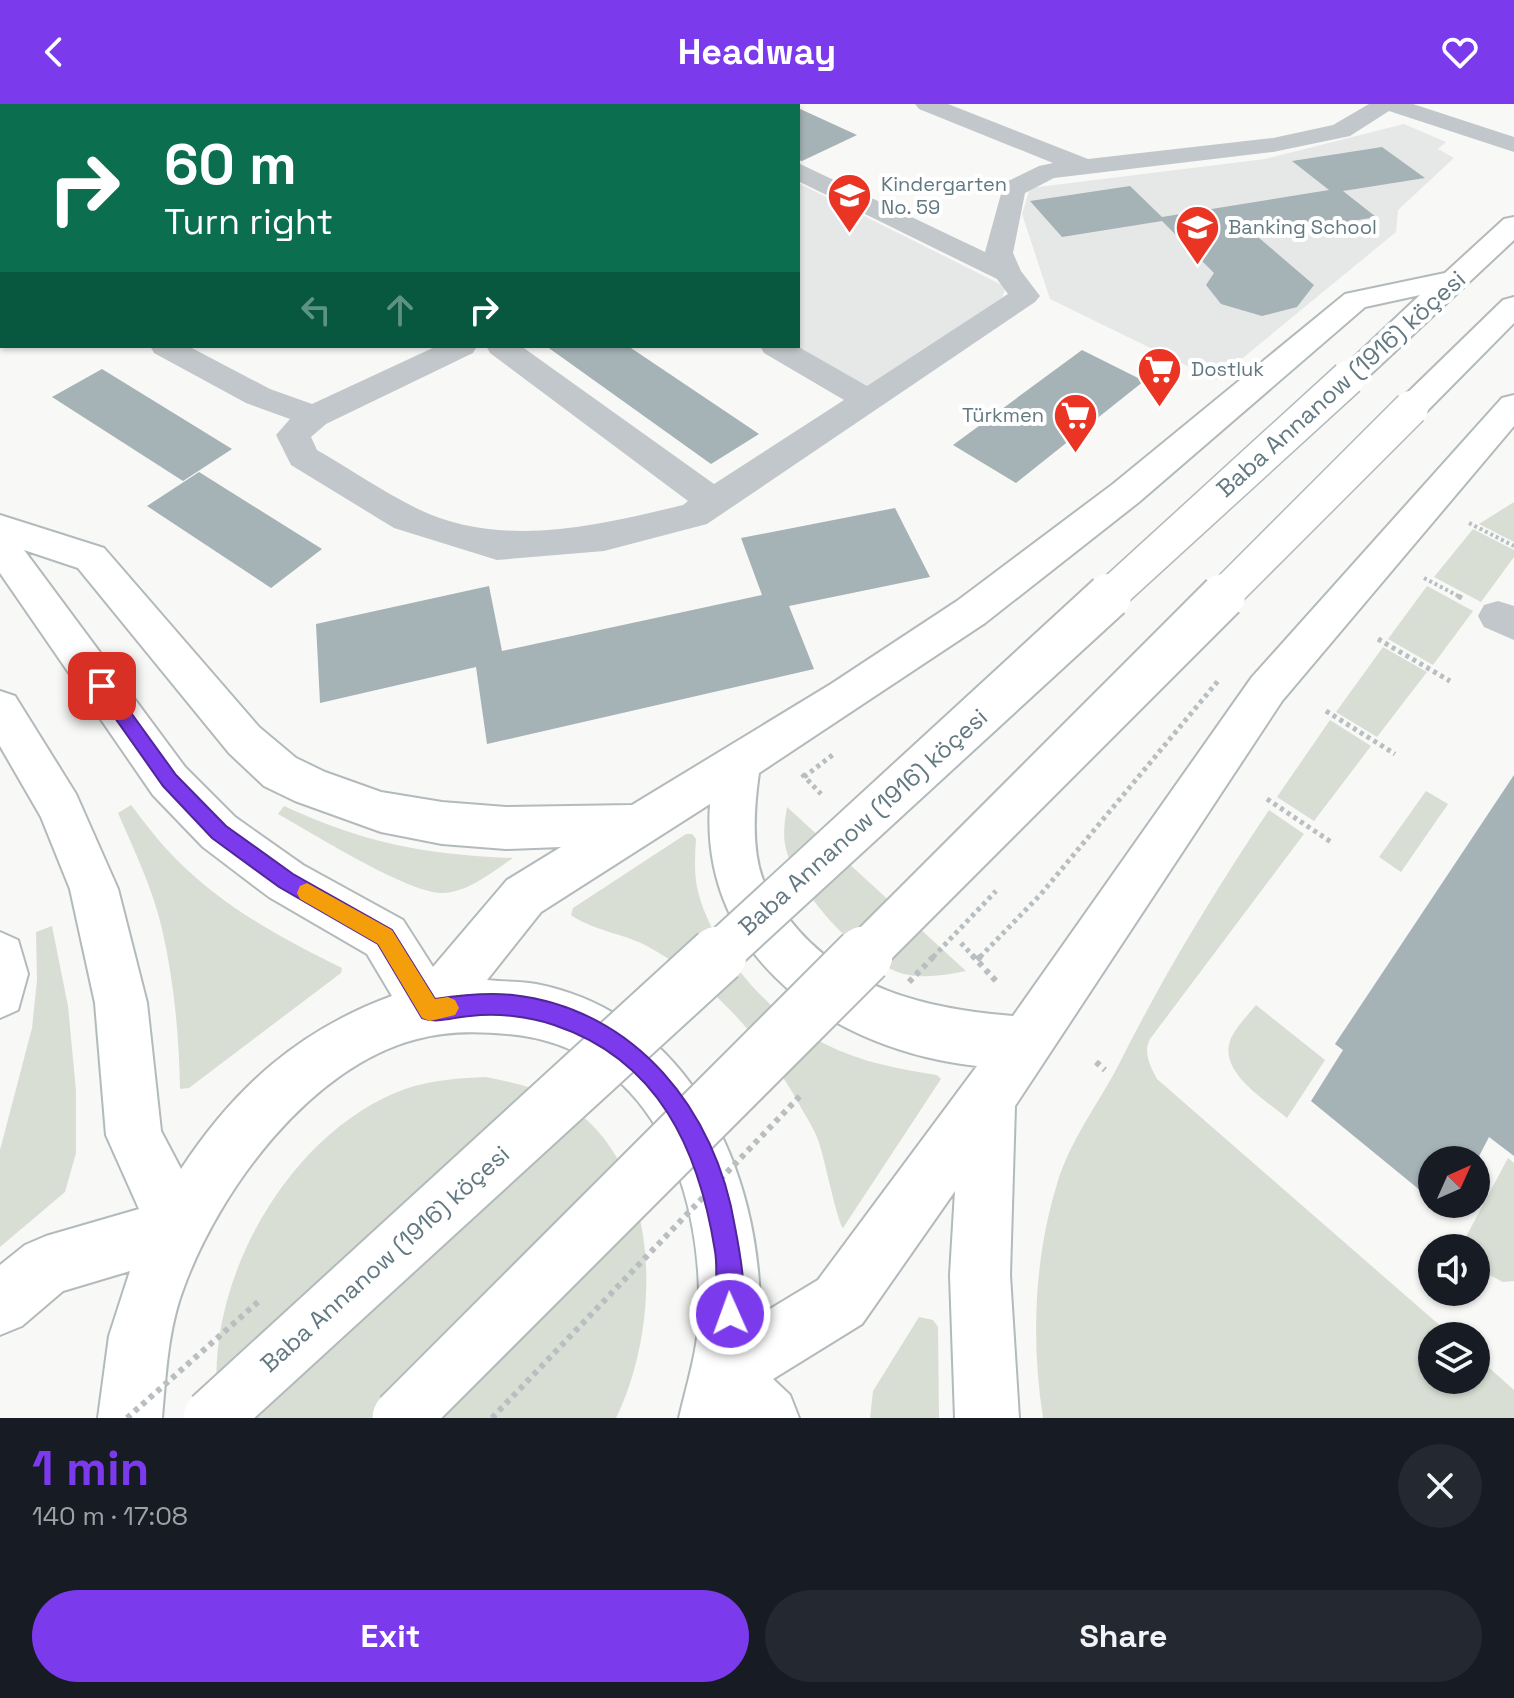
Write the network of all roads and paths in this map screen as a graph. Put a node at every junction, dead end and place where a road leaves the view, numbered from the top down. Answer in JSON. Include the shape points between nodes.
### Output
{"nodes":[{"id":1,"x":927,"y":104,"type":"edge"},
{"id":2,"x":1388,"y":104,"type":"edge"},
{"id":3,"x":1514,"y":145,"type":"edge"},
{"id":4,"x":1088,"y":167,"type":"junction"},
{"id":5,"x":800,"y":172,"type":"edge"},
{"id":6,"x":1514,"y":225,"type":"edge"},
{"id":7,"x":1007,"y":273,"type":"junction"},
{"id":8,"x":1458,"y":279,"type":"junction"},
{"id":9,"x":1514,"y":306,"type":"edge"},
{"id":10,"x":169,"y":348,"type":"edge"},
{"id":11,"x":458,"y":348,"type":"edge"},
{"id":12,"x":504,"y":348,"type":"edge"},
{"id":13,"x":778,"y":348,"type":"edge"},
{"id":14,"x":869,"y":401,"type":"junction"},
{"id":15,"x":1514,"y":405,"type":"edge"},
{"id":16,"x":314,"y":416,"type":"junction"},
{"id":17,"x":714,"y":502,"type":"junction"},
{"id":18,"x":1469,"y":523,"type":"dead end"},
{"id":19,"x":0,"y":528,"type":"edge"},
{"id":20,"x":0,"y":544,"type":"edge"},
{"id":21,"x":1514,"y":546,"type":"edge"},
{"id":22,"x":1424,"y":578,"type":"dead end"},
{"id":23,"x":1496,"y":616,"type":"edge"},
{"id":24,"x":1378,"y":639,"type":"dead end"},
{"id":25,"x":1450,"y":681,"type":"dead end"},
{"id":26,"x":0,"y":708,"type":"edge"},
{"id":27,"x":1326,"y":711,"type":"dead end"},
{"id":28,"x":1395,"y":754,"type":"dead end"},
{"id":29,"x":738,"y":764,"type":"junction"},
{"id":30,"x":797,"y":769,"type":"dead end"},
{"id":31,"x":821,"y":794,"type":"dead end"},
{"id":32,"x":1267,"y":799,"type":"dead end"},
{"id":33,"x":640,"y":825,"type":"junction"},
{"id":34,"x":1331,"y":842,"type":"dead end"},
{"id":35,"x":1006,"y":880,"type":"dead end"},
{"id":36,"x":961,"y":943,"type":"dead end"},
{"id":37,"x":0,"y":957,"type":"edge"},
{"id":38,"x":996,"y":981,"type":"dead end"},
{"id":39,"x":908,"y":983,"type":"dead end"},
{"id":40,"x":0,"y":992,"type":"edge"},
{"id":41,"x":430,"y":1010,"type":"junction"},
{"id":42,"x":1024,"y":1044,"type":"junction"},
{"id":43,"x":1096,"y":1062,"type":"dead end"},
{"id":44,"x":1105,"y":1070,"type":"dead end"},
{"id":45,"x":809,"y":1086,"type":"dead end"},
{"id":46,"x":988,"y":1098,"type":"junction"},
{"id":47,"x":178,"y":1227,"type":"junction"},
{"id":48,"x":0,"y":1304,"type":"edge"},
{"id":49,"x":716,"y":1396,"type":"edge"},
{"id":50,"x":130,"y":1418,"type":"edge"},
{"id":51,"x":212,"y":1418,"type":"edge"},
{"id":52,"x":401,"y":1418,"type":"edge"},
{"id":53,"x":492,"y":1418,"type":"edge"},
{"id":54,"x":767,"y":1418,"type":"edge"},
{"id":55,"x":987,"y":1418,"type":"edge"}],
"edges":[{"from":1,"to":4,"type":"street"},
{"from":2,"to":3,"type":"street"},
{"from":2,"to":4,"type":"street","via":[[1327,134]]},
{"from":4,"to":7,"type":"street","via":[[1048,171],[1013,189],[999,253]]},
{"from":5,"to":7,"type":"street"},
{"from":6,"to":8,"type":"main road","name":"Baba Annanow (1916) köçesi"},
{"from":7,"to":14,"type":"street","via":[[1025,296]]},
{"from":8,"to":29,"type":"main road","via":[[1355,300],[1046,557],[909,654]]},
{"from":8,"to":51,"type":"main road","name":"Baba Annanow (1916) köçesi","bridge":true},
{"from":9,"to":52,"type":"main road","bridge":true},
{"from":10,"to":16,"type":"street","via":[[258,396]]},
{"from":11,"to":16,"type":"street"},
{"from":12,"to":17,"type":"street"},
{"from":13,"to":14,"type":"street"},
{"from":14,"to":17,"type":"street"},
{"from":15,"to":42,"type":"main road","via":[[1267,689]]},
{"from":16,"to":17,"type":"street","via":[[293,435],[303,457],[407,519],[497,546],[604,538],[694,515]]},
{"from":18,"to":21,"type":"path"},
{"from":19,"to":33,"type":"main road","via":[[91,558],[244,740],[280,772],[311,787],[381,812],[442,823],[506,828]]},
{"from":20,"to":41,"type":"main road","via":[[169,781],[219,832],[286,881],[385,937]]},
{"from":22,"to":23,"type":"path"},
{"from":24,"to":25,"type":"path"},
{"from":26,"to":47,"type":"main road","via":[[60,808],[94,889],[121,1003],[134,1135]]},
{"from":27,"to":28,"type":"path"},
{"from":29,"to":33,"type":"main road"},
{"from":29,"to":42,"type":"main road","via":[[731,805],[734,844],[745,898],[773,941],[809,976],[854,1006],[952,1037]]},
{"from":30,"to":31,"type":"path"},
{"from":32,"to":34,"type":"path"},
{"from":33,"to":41,"type":"main road","via":[[524,896]]},
{"from":35,"to":39,"type":"path","bridge":true},
{"from":36,"to":38,"type":"path"},
{"from":37,"to":40,"type":"main road"},
{"from":41,"to":47,"type":"main road","via":[[348,1042],[272,1098],[236,1136]]},
{"from":41,"to":49,"type":"main road","via":[[513,1005],[591,1028],[657,1079],[683,1114],[720,1204],[728,1257],[730,1314]]},
{"from":42,"to":46,"type":"main road"},
{"from":43,"to":44,"type":"path"},
{"from":45,"to":53,"type":"path","bridge":true},
{"from":46,"to":49,"type":"main road","via":[[840,1302]]},
{"from":46,"to":55,"type":"main road","via":[[980,1275]]},
{"from":47,"to":48,"type":"main road","via":[[46,1266]]},
{"from":47,"to":50,"type":"main road","via":[[152,1291],[135,1359]]},
{"from":49,"to":54,"type":"main road"}]}
